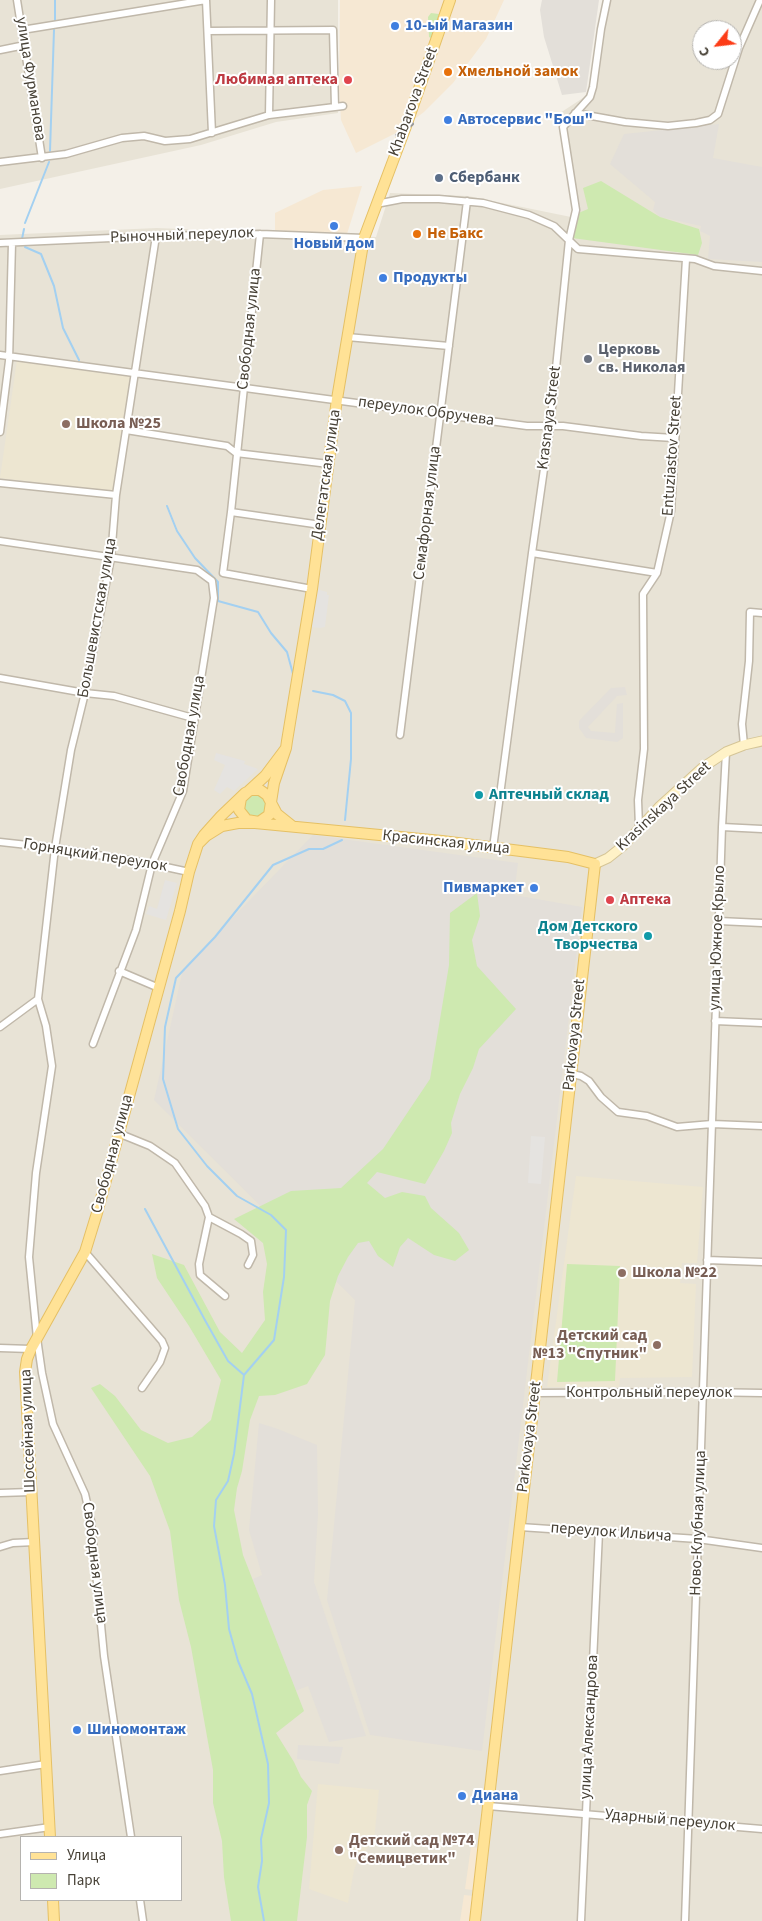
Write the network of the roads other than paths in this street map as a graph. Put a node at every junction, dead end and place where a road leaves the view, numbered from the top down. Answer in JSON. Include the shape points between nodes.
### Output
{"nodes":[{"id":1,"x":18,"y":0,"type":"edge"},
{"id":2,"x":206,"y":0,"type":"edge"},
{"id":3,"x":270,"y":0,"type":"edge"},
{"id":4,"x":450,"y":0,"type":"edge"},
{"id":5,"x":607,"y":0,"type":"edge"},
{"id":6,"x":760,"y":0,"type":"edge"},
{"id":7,"x":22,"y":30,"type":"junction"},
{"id":8,"x":270,"y":30,"type":"junction"},
{"id":9,"x":208,"y":32,"type":"junction"},
{"id":10,"x":25,"y":45,"type":"junction"},
{"id":11,"x":0,"y":50,"type":"edge"},
{"id":12,"x":575,"y":113,"type":"junction"},
{"id":13,"x":269,"y":115,"type":"junction"},
{"id":14,"x":212,"y":133,"type":"junction"},
{"id":15,"x":42,"y":158,"type":"junction"},
{"id":16,"x":0,"y":162,"type":"edge"},
{"id":17,"x":467,"y":201,"type":"junction"},
{"id":18,"x":376,"y":204,"type":"junction"},
{"id":19,"x":260,"y":234,"type":"junction"},
{"id":20,"x":156,"y":236,"type":"junction"},
{"id":21,"x":364,"y":238,"type":"junction"},
{"id":22,"x":569,"y":240,"type":"junction"},
{"id":23,"x":12,"y":242,"type":"junction"},
{"id":24,"x":0,"y":243,"type":"edge"},
{"id":25,"x":686,"y":260,"type":"junction"},
{"id":26,"x":762,"y":271,"type":"edge"},
{"id":27,"x":347,"y":337,"type":"junction"},
{"id":28,"x":449,"y":346,"type":"junction"},
{"id":29,"x":0,"y":355,"type":"edge"},
{"id":30,"x":9,"y":356,"type":"junction"},
{"id":31,"x":135,"y":372,"type":"junction"},
{"id":32,"x":243,"y":387,"type":"junction"},
{"id":33,"x":337,"y":399,"type":"junction"},
{"id":34,"x":442,"y":413,"type":"junction"},
{"id":35,"x":1,"y":417,"type":"edge"},
{"id":36,"x":550,"y":427,"type":"junction"},
{"id":37,"x":126,"y":430,"type":"junction"},
{"id":38,"x":0,"y":432,"type":"edge"},
{"id":39,"x":674,"y":438,"type":"junction"},
{"id":40,"x":236,"y":453,"type":"junction"},
{"id":41,"x":329,"y":464,"type":"junction"},
{"id":42,"x":0,"y":482,"type":"edge"},
{"id":43,"x":116,"y":495,"type":"junction"},
{"id":44,"x":231,"y":512,"type":"junction"},
{"id":45,"x":321,"y":525,"type":"junction"},
{"id":46,"x":0,"y":541,"type":"edge"},
{"id":47,"x":532,"y":553,"type":"junction"},
{"id":48,"x":111,"y":558,"type":"junction"},
{"id":49,"x":657,"y":573,"type":"junction"},
{"id":50,"x":312,"y":589,"type":"junction"},
{"id":51,"x":762,"y":613,"type":"edge"},
{"id":52,"x":0,"y":678,"type":"edge"},
{"id":53,"x":85,"y":693,"type":"junction"},
{"id":54,"x":193,"y":718,"type":"junction"},
{"id":55,"x":400,"y":735,"type":"dead end"},
{"id":56,"x":762,"y":741,"type":"edge"},
{"id":57,"x":744,"y":744,"type":"junction"},
{"id":58,"x":286,"y":748,"type":"junction"},
{"id":59,"x":726,"y":752,"type":"junction"},
{"id":60,"x":245,"y":793,"type":"junction"},
{"id":61,"x":271,"y":802,"type":"junction"},
{"id":62,"x":255,"y":822,"type":"junction"},
{"id":63,"x":295,"y":827,"type":"junction"},
{"id":64,"x":722,"y":827,"type":"junction"},
{"id":65,"x":639,"y":828,"type":"junction"},
{"id":66,"x":762,"y":829,"type":"edge"},
{"id":67,"x":0,"y":842,"type":"edge"},
{"id":68,"x":198,"y":844,"type":"junction"},
{"id":69,"x":55,"y":848,"type":"junction"},
{"id":70,"x":493,"y":848,"type":"junction"},
{"id":71,"x":152,"y":864,"type":"junction"},
{"id":72,"x":595,"y":864,"type":"junction"},
{"id":73,"x":189,"y":872,"type":"junction"},
{"id":74,"x":719,"y":922,"type":"junction"},
{"id":75,"x":762,"y":923,"type":"edge"},
{"id":76,"x":119,"y":972,"type":"junction"},
{"id":77,"x":159,"y":988,"type":"junction"},
{"id":78,"x":38,"y":999,"type":"junction"},
{"id":79,"x":715,"y":1021,"type":"junction"},
{"id":80,"x":762,"y":1023,"type":"edge"},
{"id":81,"x":0,"y":1027,"type":"edge"},
{"id":82,"x":93,"y":1044,"type":"dead end"},
{"id":83,"x":572,"y":1074,"type":"junction"},
{"id":84,"x":712,"y":1124,"type":"junction"},
{"id":85,"x":762,"y":1126,"type":"edge"},
{"id":86,"x":118,"y":1133,"type":"junction"},
{"id":87,"x":209,"y":1217,"type":"junction"},
{"id":88,"x":84,"y":1252,"type":"junction"},
{"id":89,"x":707,"y":1260,"type":"junction"},
{"id":90,"x":762,"y":1262,"type":"edge"},
{"id":91,"x":248,"y":1265,"type":"dead end"},
{"id":92,"x":225,"y":1296,"type":"dead end"},
{"id":93,"x":37,"y":1338,"type":"junction"},
{"id":94,"x":0,"y":1348,"type":"edge"},
{"id":95,"x":31,"y":1349,"type":"junction"},
{"id":96,"x":142,"y":1388,"type":"dead end"},
{"id":97,"x":703,"y":1392,"type":"junction"},
{"id":98,"x":536,"y":1393,"type":"junction"},
{"id":99,"x":762,"y":1393,"type":"edge"},
{"id":100,"x":31,"y":1492,"type":"junction"},
{"id":101,"x":0,"y":1493,"type":"edge"},
{"id":102,"x":520,"y":1527,"type":"junction"},
{"id":103,"x":599,"y":1532,"type":"junction"},
{"id":104,"x":698,"y":1539,"type":"junction"},
{"id":105,"x":35,"y":1542,"type":"junction"},
{"id":106,"x":0,"y":1547,"type":"edge"},
{"id":107,"x":762,"y":1548,"type":"edge"},
{"id":108,"x":46,"y":1764,"type":"junction"},
{"id":109,"x":0,"y":1771,"type":"edge"},
{"id":110,"x":488,"y":1806,"type":"junction"},
{"id":111,"x":586,"y":1814,"type":"junction"},
{"id":112,"x":688,"y":1822,"type":"junction"},
{"id":113,"x":762,"y":1829,"type":"edge"},
{"id":114,"x":50,"y":1832,"type":"edge"},
{"id":115,"x":0,"y":1834,"type":"edge"},
{"id":116,"x":131,"y":1836,"type":"edge"},
{"id":117,"x":53,"y":1901,"type":"edge"},
{"id":118,"x":140,"y":1901,"type":"edge"},
{"id":119,"x":54,"y":1921,"type":"edge"},
{"id":120,"x":143,"y":1921,"type":"edge"},
{"id":121,"x":475,"y":1921,"type":"edge"},
{"id":122,"x":581,"y":1921,"type":"edge"},
{"id":123,"x":685,"y":1921,"type":"edge"}],
"edges":[{"from":1,"to":7,"type":"street","name":"улица Фурманова"},
{"from":2,"to":7,"type":"street"},
{"from":2,"to":9,"type":"street"},
{"from":3,"to":8,"type":"street"},
{"from":4,"to":18,"type":"main road","name":"Khabarova Street"},
{"from":5,"to":12,"type":"street","name":"Krasnaya Street","via":[[593,87],[590,97]]},
{"from":6,"to":12,"type":"street","via":[[739,48],[718,114],[710,120],[668,126]]},
{"from":7,"to":10,"type":"street","name":"улица Фурманова"},
{"from":8,"to":9,"type":"street"},
{"from":8,"to":13,"type":"street"},
{"from":8,"to":13,"type":"street","via":[[333,30],[339,106]]},
{"from":9,"to":14,"type":"street"},
{"from":10,"to":11,"type":"street"},
{"from":10,"to":15,"type":"street","name":"улица Фурманова"},
{"from":12,"to":22,"type":"street","name":"Krasnaya Street","via":[[563,127],[576,210]]},
{"from":13,"to":14,"type":"street"},
{"from":14,"to":15,"type":"street","via":[[165,141],[144,136],[122,138]]},
{"from":15,"to":16,"type":"street"},
{"from":17,"to":18,"type":"street","via":[[402,199]]},
{"from":17,"to":22,"type":"street","via":[[529,215],[554,226]]},
{"from":17,"to":28,"type":"street","name":"Семафорная улица"},
{"from":18,"to":21,"type":"main road","name":"Делегатская улица"},
{"from":19,"to":20,"type":"street","name":"Рыночный переулок"},
{"from":19,"to":21,"type":"street","name":"Рыночный переулок"},
{"from":19,"to":32,"type":"street","name":"Свободная улица"},
{"from":20,"to":23,"type":"street","name":"Рыночный переулок"},
{"from":20,"to":31,"type":"street","name":"Большевистская улица"},
{"from":21,"to":27,"type":"main road","name":"Делегатская улица"},
{"from":22,"to":25,"type":"street","via":[[578,249]]},
{"from":22,"to":36,"type":"street","name":"Krasnaya Street"},
{"from":23,"to":24,"type":"street","name":"Рыночный переулок"},
{"from":23,"to":30,"type":"street"},
{"from":25,"to":26,"type":"street"},
{"from":25,"to":39,"type":"street","name":"Entuziastov Street"},
{"from":27,"to":28,"type":"street"},
{"from":27,"to":33,"type":"main road","name":"Делегатская улица"},
{"from":28,"to":34,"type":"street","name":"Семафорная улица"},
{"from":29,"to":30,"type":"street","name":"переулок Обручева"},
{"from":30,"to":31,"type":"street","name":"переулок Обручева"},
{"from":30,"to":35,"type":"street"},
{"from":31,"to":32,"type":"street","name":"переулок Обручева"},
{"from":31,"to":37,"type":"street","name":"Большевистская улица"},
{"from":32,"to":33,"type":"street","name":"переулок Обручева"},
{"from":32,"to":40,"type":"street","name":"Свободная улица"},
{"from":33,"to":34,"type":"street","name":"переулок Обручева"},
{"from":33,"to":41,"type":"main road","name":"Делегатская улица"},
{"from":34,"to":36,"type":"street","name":"переулок Обручева"},
{"from":34,"to":55,"type":"street","name":"Семафорная улица"},
{"from":35,"to":38,"type":"street"},
{"from":36,"to":39,"type":"street","name":"переулок Обручева"},
{"from":36,"to":47,"type":"street","name":"Krasnaya Street"},
{"from":37,"to":40,"type":"street","via":[[227,446]]},
{"from":37,"to":43,"type":"street","name":"Большевистская улица"},
{"from":39,"to":49,"type":"street","name":"Entuziastov Street","via":[[671,511]]},
{"from":40,"to":41,"type":"street"},
{"from":40,"to":44,"type":"street","name":"Свободная улица"},
{"from":41,"to":45,"type":"main road","name":"Делегатская улица"},
{"from":42,"to":43,"type":"street"},
{"from":43,"to":48,"type":"street","name":"Большевистская улица"},
{"from":44,"to":45,"type":"street"},
{"from":44,"to":50,"type":"street","name":"Свободная улица","via":[[223,573]]},
{"from":45,"to":50,"type":"main road","name":"Делегатская улица"},
{"from":46,"to":48,"type":"street"},
{"from":47,"to":49,"type":"street"},
{"from":47,"to":70,"type":"street","name":"Krasnaya Street"},
{"from":48,"to":53,"type":"street","name":"Большевистская улица"},
{"from":48,"to":54,"type":"street","name":"Свободная улица","via":[[197,570],[212,581],[214,598]]},
{"from":49,"to":65,"type":"street","name":"Entuziastov Street","via":[[643,594],[644,749],[638,800]]},
{"from":50,"to":58,"type":"main road","name":"Делегатская улица"},
{"from":51,"to":57,"type":"street","via":[[750,612],[742,724]]},
{"from":52,"to":53,"type":"street"},
{"from":53,"to":54,"type":"street","via":[[114,696]]},
{"from":53,"to":69,"type":"street","name":"Большевистская улица","via":[[71,750]]},
{"from":54,"to":71,"type":"street","name":"Свободная улица","via":[[183,790]]},
{"from":56,"to":57,"type":"main road","name":"Krasinskaya Street"},
{"from":57,"to":59,"type":"main road","name":"Krasinskaya Street"},
{"from":58,"to":60,"type":"main road","name":"Делегатская улица","via":[[265,776]]},
{"from":58,"to":61,"type":"main road","name":"Делегатская улица"},
{"from":59,"to":64,"type":"street","name":"улица Южное Крыло"},
{"from":59,"to":65,"type":"main road","name":"Krasinskaya Street","via":[[702,768]]},
{"from":60,"to":61,"type":"main road","via":[[260,790]]},
{"from":60,"to":62,"type":"main road","via":[[239,802],[239,810],[243,818]]},
{"from":60,"to":68,"type":"main road","name":"Делегатская улица"},
{"from":61,"to":62,"type":"main road","via":[[267,818]]},
{"from":61,"to":63,"type":"main road","via":[[281,818]]},
{"from":62,"to":63,"type":"main road","name":"Красинская улица"},
{"from":62,"to":68,"type":"main road","name":"Красинская улица","via":[[222,826]]},
{"from":63,"to":70,"type":"main road","name":"Красинская улица"},
{"from":64,"to":66,"type":"street"},
{"from":64,"to":74,"type":"street","name":"улица Южное Крыло"},
{"from":65,"to":72,"type":"main road","name":"Krasinskaya Street","via":[[623,846]]},
{"from":67,"to":69,"type":"street","name":"Горняцкий переулок"},
{"from":68,"to":73,"type":"main road","name":"Свободная улица"},
{"from":69,"to":71,"type":"street","name":"Горняцкий переулок"},
{"from":69,"to":78,"type":"street","name":"Большевистская улица"},
{"from":70,"to":72,"type":"main road","name":"Красинская улица","via":[[568,857]]},
{"from":71,"to":73,"type":"street","name":"Горняцкий переулок"},
{"from":71,"to":76,"type":"street","name":"Свободная улица","via":[[136,930]]},
{"from":72,"to":83,"type":"main road","name":"Parkovaya Street"},
{"from":73,"to":77,"type":"main road","name":"Свободная улица"},
{"from":74,"to":75,"type":"street"},
{"from":74,"to":79,"type":"street","name":"улица Южное Крыло"},
{"from":76,"to":77,"type":"street"},
{"from":76,"to":82,"type":"street","name":"Свободная улица"},
{"from":77,"to":86,"type":"main road","name":"Свободная улица"},
{"from":78,"to":81,"type":"street"},
{"from":78,"to":93,"type":"street","via":[[52,1066],[36,1172],[29,1258]]},
{"from":79,"to":80,"type":"street"},
{"from":79,"to":84,"type":"street","name":"улица Южное Крыло"},
{"from":83,"to":84,"type":"street","via":[[589,1081],[618,1112],[647,1116],[677,1127]]},
{"from":83,"to":98,"type":"main road","name":"Parkovaya Street"},
{"from":84,"to":85,"type":"street"},
{"from":84,"to":89,"type":"street","name":"Ново-Клубная улица"},
{"from":86,"to":87,"type":"street","via":[[150,1146],[175,1163]]},
{"from":86,"to":88,"type":"main road","name":"Свободная улица"},
{"from":87,"to":91,"type":"street","via":[[250,1241],[253,1255]]},
{"from":87,"to":92,"type":"street","via":[[199,1264],[200,1275]]},
{"from":88,"to":93,"type":"main road","name":"Свободная улица"},
{"from":88,"to":96,"type":"street","via":[[165,1348],[160,1362]]},
{"from":89,"to":90,"type":"street"},
{"from":89,"to":97,"type":"street","name":"Ново-Клубная улица"},
{"from":93,"to":95,"type":"main road","name":"Шоссейная улица"},
{"from":93,"to":116,"type":"street","name":"Свободная улица","via":[[53,1424],[85,1494],[92,1521],[104,1656]]},
{"from":94,"to":95,"type":"street"},
{"from":95,"to":100,"type":"main road","name":"Шоссейная улица","via":[[25,1372]]},
{"from":97,"to":98,"type":"street","name":"Контрольный переулок"},
{"from":97,"to":99,"type":"street","name":"Контрольный переулок"},
{"from":97,"to":104,"type":"street","name":"Ново-Клубная улица"},
{"from":98,"to":102,"type":"main road","name":"Parkovaya Street"},
{"from":100,"to":101,"type":"street"},
{"from":100,"to":105,"type":"main road","name":"Шоссейная улица"},
{"from":102,"to":103,"type":"street","name":"переулок Ильича"},
{"from":102,"to":110,"type":"main road","name":"Parkovaya Street"},
{"from":103,"to":104,"type":"street","name":"переулок Ильича"},
{"from":103,"to":111,"type":"street","name":"улица Александрова"},
{"from":104,"to":107,"type":"street","name":"переулок Ильича"},
{"from":104,"to":112,"type":"street","name":"Ново-Клубная улица"},
{"from":105,"to":106,"type":"street"},
{"from":105,"to":108,"type":"main road","name":"Шоссейная улица"},
{"from":108,"to":109,"type":"street"},
{"from":108,"to":114,"type":"main road","name":"Шоссейная улица"},
{"from":110,"to":111,"type":"street","name":"Ударный переулок"},
{"from":110,"to":121,"type":"main road","name":"Parkovaya Street"},
{"from":111,"to":112,"type":"street","name":"Ударный переулок"},
{"from":111,"to":122,"type":"street","name":"улица Александрова"},
{"from":112,"to":113,"type":"street","name":"Ударный переулок"},
{"from":112,"to":123,"type":"street","name":"Ново-Клубная улица"},
{"from":114,"to":115,"type":"street"},
{"from":117,"to":119,"type":"main road"},
{"from":118,"to":120,"type":"street"}]}
